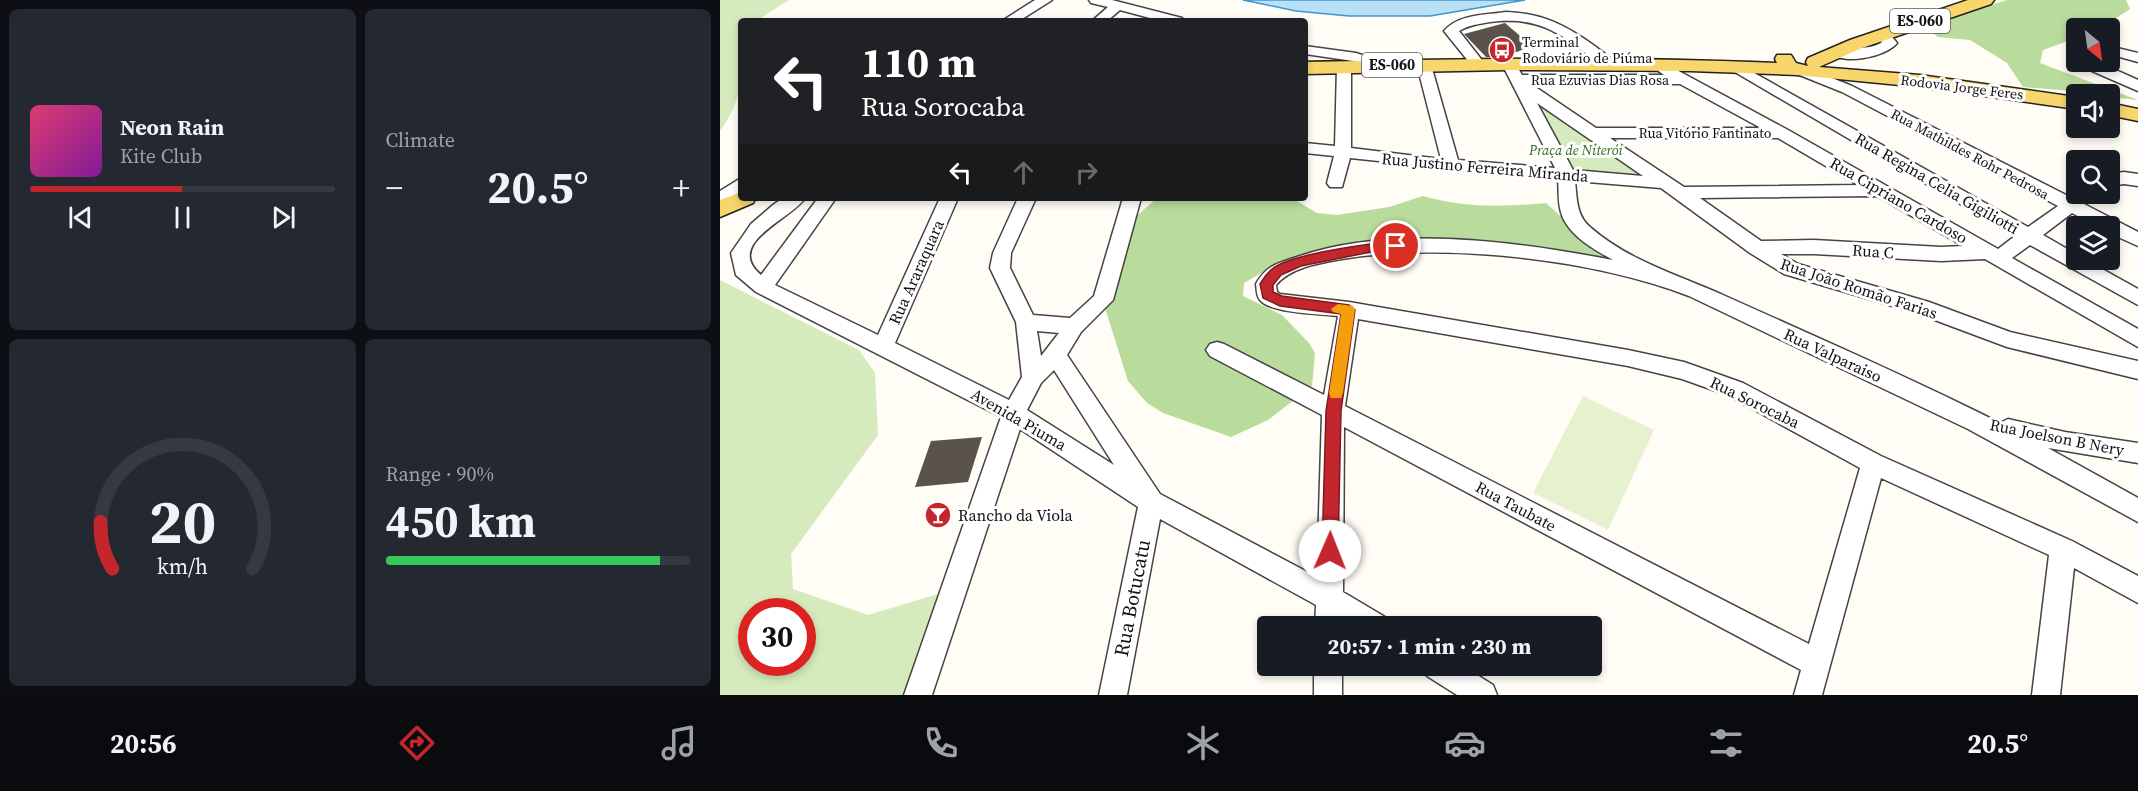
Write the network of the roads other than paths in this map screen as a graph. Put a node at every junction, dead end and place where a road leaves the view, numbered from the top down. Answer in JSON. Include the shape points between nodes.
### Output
{"nodes":[{"id":1,"x":1045,"y":0,"type":"edge"},
{"id":2,"x":1096,"y":0,"type":"edge"},
{"id":3,"x":1985,"y":0,"type":"edge"},
{"id":4,"x":1117,"y":6,"type":"junction"},
{"id":5,"x":1014,"y":18,"type":"edge"},
{"id":6,"x":1103,"y":18,"type":"edge"},
{"id":7,"x":1165,"y":18,"type":"edge"},
{"id":8,"x":1883,"y":35,"type":"junction"},
{"id":9,"x":1856,"y":44,"type":"junction"},
{"id":10,"x":1308,"y":50,"type":"edge"},
{"id":11,"x":1836,"y":52,"type":"junction"},
{"id":12,"x":2120,"y":53,"type":"edge"},
{"id":13,"x":2138,"y":58,"type":"edge"},
{"id":14,"x":1478,"y":64,"type":"junction"},
{"id":15,"x":1803,"y":64,"type":"junction"},
{"id":16,"x":1378,"y":65,"type":"junction"},
{"id":17,"x":1424,"y":65,"type":"junction"},
{"id":18,"x":1610,"y":65,"type":"junction"},
{"id":19,"x":1344,"y":67,"type":"junction"},
{"id":20,"x":1308,"y":68,"type":"edge"},
{"id":21,"x":1735,"y":68,"type":"junction"},
{"id":22,"x":1687,"y":72,"type":"junction"},
{"id":23,"x":2106,"y":72,"type":"edge"},
{"id":24,"x":1516,"y":76,"type":"junction"},
{"id":25,"x":2138,"y":86,"type":"edge"},
{"id":26,"x":2066,"y":102,"type":"edge"},
{"id":27,"x":2120,"y":111,"type":"edge"},
{"id":28,"x":2138,"y":115,"type":"edge"},
{"id":29,"x":1592,"y":133,"type":"junction"},
{"id":30,"x":1782,"y":133,"type":"junction"},
{"id":31,"x":1308,"y":148,"type":"edge"},
{"id":32,"x":1343,"y":153,"type":"junction"},
{"id":33,"x":1451,"y":165,"type":"junction"},
{"id":34,"x":1566,"y":173,"type":"junction"},
{"id":35,"x":2120,"y":179,"type":"edge"},
{"id":36,"x":2138,"y":180,"type":"edge"},
{"id":37,"x":1336,"y":183,"type":"dead end"},
{"id":38,"x":738,"y":186,"type":"edge"},
{"id":39,"x":1673,"y":188,"type":"junction"},
{"id":40,"x":1879,"y":190,"type":"junction"},
{"id":41,"x":720,"y":200,"type":"edge"},
{"id":42,"x":738,"y":201,"type":"edge"},
{"id":43,"x":791,"y":201,"type":"edge"},
{"id":44,"x":825,"y":201,"type":"edge"},
{"id":45,"x":948,"y":201,"type":"edge"},
{"id":46,"x":1026,"y":201,"type":"edge"},
{"id":47,"x":1131,"y":201,"type":"edge"},
{"id":48,"x":2072,"y":204,"type":"edge"},
{"id":49,"x":2069,"y":206,"type":"junction"},
{"id":50,"x":720,"y":209,"type":"edge"},
{"id":51,"x":2030,"y":236,"type":"junction"},
{"id":52,"x":2138,"y":240,"type":"edge"},
{"id":53,"x":1757,"y":248,"type":"junction"},
{"id":54,"x":1995,"y":254,"type":"junction"},
{"id":55,"x":1657,"y":276,"type":"junction"},
{"id":56,"x":763,"y":287,"type":"junction"},
{"id":57,"x":2138,"y":298,"type":"edge"},
{"id":58,"x":1349,"y":310,"type":"junction"},
{"id":59,"x":1026,"y":322,"type":"junction"},
{"id":60,"x":1074,"y":326,"type":"junction"},
{"id":61,"x":2138,"y":339,"type":"edge"},
{"id":62,"x":884,"y":346,"type":"junction"},
{"id":63,"x":1217,"y":350,"type":"dead end"},
{"id":64,"x":1056,"y":355,"type":"junction"},
{"id":65,"x":2138,"y":370,"type":"edge"},
{"id":66,"x":1033,"y":377,"type":"junction"},
{"id":67,"x":1333,"y":411,"type":"junction"},
{"id":68,"x":1014,"y":413,"type":"junction"},
{"id":69,"x":1975,"y":420,"type":"junction"},
{"id":70,"x":2138,"y":453,"type":"edge"},
{"id":71,"x":1873,"y":463,"type":"junction"},
{"id":72,"x":1151,"y":502,"type":"junction"},
{"id":73,"x":2138,"y":511,"type":"edge"},
{"id":74,"x":2063,"y":549,"type":"junction"},
{"id":75,"x":2138,"y":590,"type":"edge"},
{"id":76,"x":1329,"y":598,"type":"junction"},
{"id":77,"x":1329,"y":616,"type":"edge"},
{"id":78,"x":1358,"y":616,"type":"edge"},
{"id":79,"x":1815,"y":662,"type":"junction"},
{"id":80,"x":1328,"y":676,"type":"edge"},
{"id":81,"x":1453,"y":676,"type":"edge"},
{"id":82,"x":918,"y":695,"type":"edge"},
{"id":83,"x":1113,"y":695,"type":"edge"},
{"id":84,"x":1328,"y":695,"type":"edge"},
{"id":85,"x":1483,"y":695,"type":"edge"},
{"id":86,"x":1808,"y":695,"type":"edge"},
{"id":87,"x":2046,"y":695,"type":"edge"}],
"edges":[{"from":1,"to":5,"type":"street"},
{"from":2,"to":4,"type":"street"},
{"from":3,"to":8,"type":"main road","number":"ES-060"},
{"from":4,"to":6,"type":"street"},
{"from":4,"to":7,"type":"street"},
{"from":8,"to":9,"type":"main road","number":"ES-060"},
{"from":8,"to":11,"type":"street","via":[[1890,43],[1881,50]]},
{"from":9,"to":11,"type":"main road","number":"ES-060"},
{"from":9,"to":15,"type":"main road","number":"ES-060"},
{"from":10,"to":16,"type":"street","via":[[1356,57]]},
{"from":11,"to":15,"type":"main road","number":"ES-060"},
{"from":12,"to":13,"type":"street"},
{"from":14,"to":17,"type":"main road","number":"ES-060"},
{"from":14,"to":18,"type":"street","via":[[1451,31],[1457,25],[1497,16],[1525,15],[1548,21]]},
{"from":14,"to":24,"type":"main road","number":"ES-060"},
{"from":15,"to":21,"type":"main road","number":"ES-060"},
{"from":15,"to":22,"type":"main road","number":"ES-060"},
{"from":15,"to":26,"type":"main road","name":"Rodovia Jorge Feres","via":[[1847,74]]},
{"from":15,"to":49,"type":"street","name":"Rua Mathildes Rohr Pedrosa"},
{"from":16,"to":17,"type":"main road","number":"ES-060"},
{"from":16,"to":19,"type":"main road","number":"ES-060"},
{"from":17,"to":33,"type":"street"},
{"from":18,"to":22,"type":"main road","number":"ES-060","via":[[1657,65]]},
{"from":18,"to":24,"type":"main road","number":"ES-060"},
{"from":19,"to":20,"type":"main road","number":"ES-060"},
{"from":19,"to":32,"type":"street"},
{"from":21,"to":22,"type":"main road","number":"ES-060"},
{"from":21,"to":51,"type":"street","name":"Rua Regina Celia Gigiliotti"},
{"from":22,"to":24,"type":"street","name":"Rua Ezuvias Dias Rosa"},
{"from":22,"to":30,"type":"street","name":"Rua Cipriano Cardoso"},
{"from":23,"to":25,"type":"street"},
{"from":24,"to":29,"type":"street","name":"Rua João Romão Farias"},
{"from":24,"to":34,"type":"street"},
{"from":27,"to":28,"type":"main road"},
{"from":29,"to":30,"type":"street","name":"Rua Vitório Fantinato"},
{"from":29,"to":39,"type":"street","name":"Rua João Romão Farias"},
{"from":30,"to":40,"type":"street","name":"Rua Cipriano Cardoso"},
{"from":31,"to":32,"type":"street","name":"Rua Justino Ferreira Miranda"},
{"from":32,"to":33,"type":"street","name":"Rua Justino Ferreira Miranda"},
{"from":32,"to":37,"type":"street"},
{"from":33,"to":34,"type":"street","name":"Rua Justino Ferreira Miranda"},
{"from":34,"to":39,"type":"street","name":"Rua Justino Ferreira Miranda"},
{"from":34,"to":55,"type":"street","name":"Rua Valparaiso","via":[[1569,212],[1581,230]]},
{"from":35,"to":36,"type":"street"},
{"from":38,"to":41,"type":"street"},
{"from":39,"to":40,"type":"street","name":"Rua Justino Ferreira Miranda"},
{"from":39,"to":53,"type":"street","name":"Rua João Romão Farias"},
{"from":40,"to":54,"type":"street","name":"Rua Cipriano Cardoso"},
{"from":42,"to":50,"type":"main road"},
{"from":43,"to":56,"type":"street","name":"Avenida Piuma","via":[[754,229],[740,253],[743,270]]},
{"from":44,"to":56,"type":"street"},
{"from":45,"to":62,"type":"street","name":"Rua Araraquara"},
{"from":46,"to":59,"type":"street","via":[[1002,253],[1000,268]]},
{"from":47,"to":60,"type":"street","via":[[1103,300]]},
{"from":48,"to":49,"type":"street"},
{"from":49,"to":51,"type":"street"},
{"from":49,"to":52,"type":"street","name":"Rua Mathildes Rohr Pedrosa"},
{"from":51,"to":54,"type":"street"},
{"from":51,"to":57,"type":"street","name":"Rua Regina Celia Gigiliotti"},
{"from":53,"to":54,"type":"street","name":"Rua C"},
{"from":53,"to":65,"type":"street","name":"Rua João Romão Farias","via":[[1791,269],[1922,306],[2007,339]]},
{"from":54,"to":61,"type":"street","name":"Rua Cipriano Cardoso"},
{"from":55,"to":58,"type":"street","name":"Rua Sorocaba","via":[[1558,256],[1417,246],[1376,247],[1317,257],[1277,271],[1266,284],[1270,298]]},
{"from":55,"to":69,"type":"street","name":"Rua Valparaiso"},
{"from":56,"to":62,"type":"street","name":"Avenida Piuma"},
{"from":58,"to":67,"type":"street"},
{"from":58,"to":71,"type":"street","name":"Rua Sorocaba","via":[[1684,370],[1735,389]]},
{"from":59,"to":60,"type":"street"},
{"from":59,"to":66,"type":"street"},
{"from":60,"to":64,"type":"street"},
{"from":62,"to":68,"type":"street","name":"Avenida Piuma"},
{"from":63,"to":67,"type":"street","name":"Rua Taubate"},
{"from":64,"to":66,"type":"street"},
{"from":64,"to":72,"type":"street"},
{"from":66,"to":68,"type":"street"},
{"from":67,"to":76,"type":"street"},
{"from":67,"to":79,"type":"street","name":"Rua Taubate"},
{"from":68,"to":72,"type":"street","name":"Avenida Piuma"},
{"from":68,"to":82,"type":"street"},
{"from":69,"to":70,"type":"street","name":"Rua Joelson B Nery","via":[[2065,442]]},
{"from":69,"to":73,"type":"street","name":"Rua Valparaiso","via":[[2078,474]]},
{"from":71,"to":74,"type":"street","name":"Rua Sorocaba"},
{"from":71,"to":79,"type":"street"},
{"from":72,"to":76,"type":"street","name":"Avenida Piuma"},
{"from":72,"to":83,"type":"street","name":"Rua Botucatu"},
{"from":74,"to":75,"type":"street","name":"Rua Sorocaba"},
{"from":74,"to":87,"type":"street"},
{"from":76,"to":77,"type":"street"},
{"from":76,"to":78,"type":"street","name":"Avenida Piuma"},
{"from":79,"to":86,"type":"street"},
{"from":80,"to":84,"type":"street"},
{"from":81,"to":85,"type":"street"}]}
